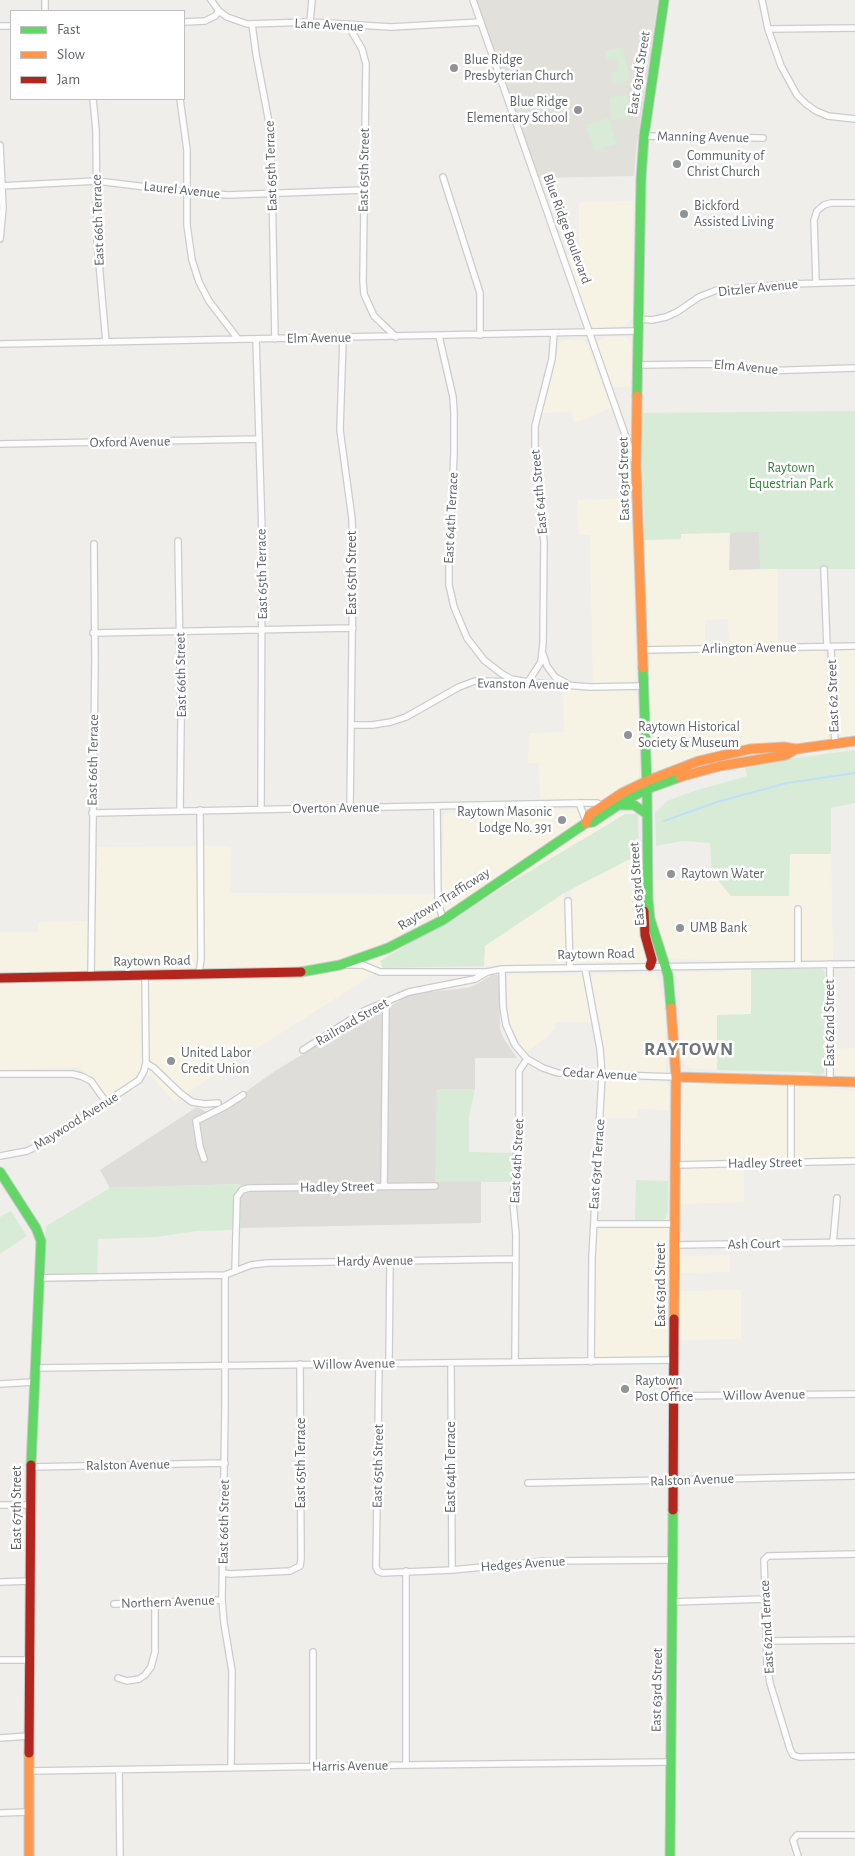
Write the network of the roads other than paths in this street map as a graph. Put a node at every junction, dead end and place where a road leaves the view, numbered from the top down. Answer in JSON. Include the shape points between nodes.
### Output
{"nodes":[{"id":1,"x":211,"y":0,"type":"edge"},
{"id":2,"x":312,"y":0,"type":"edge"},
{"id":3,"x":473,"y":0,"type":"edge"},
{"id":4,"x":664,"y":0,"type":"edge"},
{"id":5,"x":762,"y":0,"type":"edge"},
{"id":6,"x":219,"y":11,"type":"junction"},
{"id":7,"x":185,"y":22,"type":"edge"},
{"id":8,"x":310,"y":22,"type":"junction"},
{"id":9,"x":481,"y":22,"type":"junction"},
{"id":10,"x":252,"y":24,"type":"junction"},
{"id":11,"x":352,"y":25,"type":"junction"},
{"id":12,"x":855,"y":28,"type":"edge"},
{"id":13,"x":768,"y":29,"type":"junction"},
{"id":14,"x":93,"y":100,"type":"edge"},
{"id":15,"x":180,"y":100,"type":"edge"},
{"id":16,"x":855,"y":119,"type":"edge"},
{"id":17,"x":644,"y":136,"type":"junction"},
{"id":18,"x":763,"y":138,"type":"dead end"},
{"id":19,"x":0,"y":146,"type":"edge"},
{"id":20,"x":443,"y":177,"type":"dead end"},
{"id":21,"x":97,"y":182,"type":"junction"},
{"id":22,"x":1,"y":186,"type":"edge"},
{"id":23,"x":363,"y":190,"type":"junction"},
{"id":24,"x":187,"y":192,"type":"junction"},
{"id":25,"x":272,"y":193,"type":"junction"},
{"id":26,"x":855,"y":203,"type":"edge"},
{"id":27,"x":0,"y":240,"type":"edge"},
{"id":28,"x":855,"y":282,"type":"edge"},
{"id":29,"x":816,"y":283,"type":"junction"},
{"id":30,"x":638,"y":319,"type":"junction"},
{"id":31,"x":638,"y":331,"type":"junction"},
{"id":32,"x":589,"y":332,"type":"junction"},
{"id":33,"x":554,"y":333,"type":"junction"},
{"id":34,"x":480,"y":335,"type":"junction"},
{"id":35,"x":439,"y":336,"type":"junction"},
{"id":36,"x":396,"y":337,"type":"junction"},
{"id":37,"x":342,"y":338,"type":"junction"},
{"id":38,"x":256,"y":339,"type":"junction"},
{"id":39,"x":274,"y":339,"type":"junction"},
{"id":40,"x":238,"y":340,"type":"junction"},
{"id":41,"x":106,"y":342,"type":"junction"},
{"id":42,"x":0,"y":344,"type":"edge"},
{"id":43,"x":637,"y":365,"type":"junction"},
{"id":44,"x":855,"y":368,"type":"edge"},
{"id":45,"x":259,"y":439,"type":"junction"},
{"id":46,"x":0,"y":444,"type":"edge"},
{"id":47,"x":636,"y":466,"type":"junction"},
{"id":48,"x":178,"y":541,"type":"dead end"},
{"id":49,"x":94,"y":544,"type":"dead end"},
{"id":50,"x":824,"y":569,"type":"dead end"},
{"id":51,"x":352,"y":628,"type":"junction"},
{"id":52,"x":263,"y":629,"type":"junction"},
{"id":53,"x":180,"y":631,"type":"junction"},
{"id":54,"x":94,"y":633,"type":"junction"},
{"id":55,"x":855,"y":646,"type":"edge"},
{"id":56,"x":829,"y":647,"type":"junction"},
{"id":57,"x":643,"y":650,"type":"junction"},
{"id":58,"x":542,"y":652,"type":"junction"},
{"id":59,"x":528,"y":682,"type":"junction"},
{"id":60,"x":574,"y":686,"type":"junction"},
{"id":61,"x":644,"y":686,"type":"junction"},
{"id":62,"x":351,"y":725,"type":"junction"},
{"id":63,"x":855,"y":742,"type":"edge"},
{"id":64,"x":835,"y":745,"type":"junction"},
{"id":65,"x":647,"y":785,"type":"junction"},
{"id":66,"x":579,"y":803,"type":"junction"},
{"id":67,"x":603,"y":805,"type":"junction"},
{"id":68,"x":618,"y":805,"type":"junction"},
{"id":69,"x":437,"y":806,"type":"junction"},
{"id":70,"x":350,"y":808,"type":"junction"},
{"id":71,"x":262,"y":809,"type":"junction"},
{"id":72,"x":180,"y":810,"type":"junction"},
{"id":73,"x":200,"y":810,"type":"junction"},
{"id":74,"x":92,"y":813,"type":"junction"},
{"id":75,"x":647,"y":814,"type":"junction"},
{"id":76,"x":586,"y":823,"type":"junction"},
{"id":77,"x":648,"y":899,"type":"junction"},
{"id":78,"x":568,"y":901,"type":"dead end"},
{"id":79,"x":798,"y":909,"type":"dead end"},
{"id":80,"x":442,"y":920,"type":"junction"},
{"id":81,"x":798,"y":964,"type":"junction"},
{"id":82,"x":830,"y":964,"type":"junction"},
{"id":83,"x":855,"y":964,"type":"edge"},
{"id":84,"x":340,"y":965,"type":"junction"},
{"id":85,"x":650,"y":966,"type":"junction"},
{"id":86,"x":666,"y":966,"type":"junction"},
{"id":87,"x":570,"y":968,"type":"junction"},
{"id":88,"x":585,"y":968,"type":"junction"},
{"id":89,"x":502,"y":969,"type":"junction"},
{"id":90,"x":304,"y":972,"type":"joint"},
{"id":91,"x":487,"y":972,"type":"junction"},
{"id":92,"x":198,"y":974,"type":"junction"},
{"id":93,"x":145,"y":975,"type":"junction"},
{"id":94,"x":91,"y":976,"type":"junction"},
{"id":95,"x":0,"y":978,"type":"edge"},
{"id":96,"x":386,"y":1001,"type":"junction"},
{"id":97,"x":303,"y":1050,"type":"dead end"},
{"id":98,"x":527,"y":1059,"type":"junction"},
{"id":99,"x":146,"y":1063,"type":"junction"},
{"id":100,"x":0,"y":1074,"type":"edge"},
{"id":101,"x":602,"y":1075,"type":"junction"},
{"id":102,"x":676,"y":1077,"type":"junction"},
{"id":103,"x":792,"y":1080,"type":"junction"},
{"id":104,"x":830,"y":1081,"type":"junction"},
{"id":105,"x":855,"y":1082,"type":"edge"},
{"id":106,"x":243,"y":1095,"type":"dead end"},
{"id":107,"x":106,"y":1102,"type":"junction"},
{"id":108,"x":218,"y":1103,"type":"dead end"},
{"id":109,"x":0,"y":1156,"type":"edge"},
{"id":110,"x":204,"y":1159,"type":"dead end"},
{"id":111,"x":855,"y":1161,"type":"edge"},
{"id":112,"x":791,"y":1162,"type":"junction"},
{"id":113,"x":675,"y":1165,"type":"junction"},
{"id":114,"x":0,"y":1172,"type":"edge"},
{"id":115,"x":384,"y":1186,"type":"junction"},
{"id":116,"x":435,"y":1186,"type":"dead end"},
{"id":117,"x":837,"y":1198,"type":"dead end"},
{"id":118,"x":594,"y":1224,"type":"junction"},
{"id":119,"x":675,"y":1224,"type":"junction"},
{"id":120,"x":855,"y":1242,"type":"edge"},
{"id":121,"x":833,"y":1243,"type":"junction"},
{"id":122,"x":675,"y":1245,"type":"junction"},
{"id":123,"x":516,"y":1258,"type":"junction"},
{"id":124,"x":390,"y":1260,"type":"junction"},
{"id":125,"x":235,"y":1271,"type":"junction"},
{"id":126,"x":225,"y":1275,"type":"junction"},
{"id":127,"x":39,"y":1278,"type":"junction"},
{"id":128,"x":674,"y":1360,"type":"junction"},
{"id":129,"x":515,"y":1362,"type":"junction"},
{"id":130,"x":591,"y":1362,"type":"junction"},
{"id":131,"x":451,"y":1363,"type":"junction"},
{"id":132,"x":300,"y":1364,"type":"junction"},
{"id":133,"x":379,"y":1364,"type":"junction"},
{"id":134,"x":389,"y":1364,"type":"junction"},
{"id":135,"x":224,"y":1365,"type":"junction"},
{"id":136,"x":35,"y":1368,"type":"junction"},
{"id":137,"x":34,"y":1382,"type":"junction"},
{"id":138,"x":0,"y":1384,"type":"edge"},
{"id":139,"x":855,"y":1394,"type":"edge"},
{"id":140,"x":674,"y":1396,"type":"junction"},
{"id":141,"x":225,"y":1463,"type":"junction"},
{"id":142,"x":31,"y":1467,"type":"junction"},
{"id":143,"x":855,"y":1476,"type":"edge"},
{"id":144,"x":673,"y":1481,"type":"junction"},
{"id":145,"x":528,"y":1483,"type":"dead end"},
{"id":146,"x":0,"y":1505,"type":"edge"},
{"id":147,"x":30,"y":1505,"type":"junction"},
{"id":148,"x":855,"y":1554,"type":"edge"},
{"id":149,"x":672,"y":1560,"type":"junction"},
{"id":150,"x":377,"y":1569,"type":"joint"},
{"id":151,"x":452,"y":1570,"type":"junction"},
{"id":152,"x":406,"y":1571,"type":"junction"},
{"id":153,"x":223,"y":1573,"type":"junction"},
{"id":154,"x":30,"y":1581,"type":"junction"},
{"id":155,"x":0,"y":1582,"type":"edge"},
{"id":156,"x":222,"y":1600,"type":"junction"},
{"id":157,"x":765,"y":1600,"type":"junction"},
{"id":158,"x":672,"y":1602,"type":"junction"},
{"id":159,"x":155,"y":1603,"type":"junction"},
{"id":160,"x":114,"y":1604,"type":"dead end"},
{"id":161,"x":855,"y":1640,"type":"edge"},
{"id":162,"x":766,"y":1641,"type":"junction"},
{"id":163,"x":313,"y":1652,"type":"dead end"},
{"id":164,"x":0,"y":1660,"type":"edge"},
{"id":165,"x":29,"y":1660,"type":"junction"},
{"id":166,"x":118,"y":1678,"type":"dead end"},
{"id":167,"x":29,"y":1736,"type":"junction"},
{"id":168,"x":0,"y":1738,"type":"edge"},
{"id":169,"x":855,"y":1756,"type":"edge"},
{"id":170,"x":670,"y":1762,"type":"junction"},
{"id":171,"x":406,"y":1765,"type":"junction"},
{"id":172,"x":314,"y":1766,"type":"junction"},
{"id":173,"x":231,"y":1768,"type":"junction"},
{"id":174,"x":119,"y":1770,"type":"junction"},
{"id":175,"x":29,"y":1771,"type":"junction"},
{"id":176,"x":29,"y":1812,"type":"junction"},
{"id":177,"x":0,"y":1813,"type":"edge"},
{"id":178,"x":855,"y":1835,"type":"edge"},
{"id":179,"x":28,"y":1856,"type":"edge"},
{"id":180,"x":120,"y":1856,"type":"edge"},
{"id":181,"x":670,"y":1856,"type":"edge"},
{"id":182,"x":798,"y":1856,"type":"edge"}],
"edges":[{"from":1,"to":6,"type":"street"},
{"from":2,"to":8,"type":"street"},
{"from":3,"to":9,"type":"street","name":"Blue Ridge Boulevard"},
{"from":4,"to":17,"type":"street","name":"East 63rd Street"},
{"from":5,"to":13,"type":"street"},
{"from":6,"to":7,"type":"street","via":[[205,21]]},
{"from":6,"to":10,"type":"street","name":"Lane Avenue","via":[[236,22]]},
{"from":8,"to":10,"type":"street","name":"Lane Avenue"},
{"from":8,"to":11,"type":"street","name":"Lane Avenue"},
{"from":9,"to":11,"type":"street","name":"Lane Avenue","via":[[390,27]]},
{"from":9,"to":32,"type":"street","name":"Blue Ridge Boulevard"},
{"from":10,"to":25,"type":"street","name":"East 65th Terrace","via":[[271,133]]},
{"from":11,"to":23,"type":"street","name":"East 65th Street","via":[[366,64]]},
{"from":12,"to":13,"type":"street"},
{"from":13,"to":16,"type":"street","via":[[781,66],[797,95],[813,109],[828,116]]},
{"from":14,"to":21,"type":"street","name":"East 66th Terrace"},
{"from":15,"to":24,"type":"street","via":[[187,150]]},
{"from":17,"to":18,"type":"street","name":"Manning Avenue"},
{"from":17,"to":30,"type":"street","name":"East 63rd Street"},
{"from":19,"to":22,"type":"street"},
{"from":20,"to":34,"type":"street","via":[[480,293]]},
{"from":21,"to":22,"type":"street","name":"Laurel Avenue"},
{"from":21,"to":24,"type":"street","name":"Laurel Avenue"},
{"from":21,"to":41,"type":"street","name":"East 66th Terrace","via":[[97,240]]},
{"from":22,"to":27,"type":"street"},
{"from":23,"to":25,"type":"street","name":"Laurel Avenue"},
{"from":23,"to":36,"type":"street","name":"East 65th Street","via":[[364,294],[374,316]]},
{"from":24,"to":25,"type":"street","name":"Laurel Avenue","via":[[228,195]]},
{"from":24,"to":40,"type":"street","via":[[188,241],[199,282]]},
{"from":25,"to":39,"type":"street","name":"East 65th Terrace"},
{"from":26,"to":29,"type":"street","via":[[831,203],[818,210],[814,220]]},
{"from":28,"to":29,"type":"street","name":"Ditzler Avenue"},
{"from":29,"to":30,"type":"street","name":"Ditzler Avenue","via":[[717,290],[666,317]]},
{"from":30,"to":31,"type":"street","name":"East 63rd Street"},
{"from":31,"to":32,"type":"street","name":"Elm Avenue"},
{"from":31,"to":43,"type":"street","name":"East 63rd Street"},
{"from":32,"to":33,"type":"street","name":"Elm Avenue"},
{"from":32,"to":47,"type":"street","name":"Blue Ridge Boulevard"},
{"from":33,"to":34,"type":"street","name":"Elm Avenue"},
{"from":33,"to":58,"type":"street","name":"East 64th Street","via":[[552,359],[534,426],[544,542]]},
{"from":34,"to":35,"type":"street","name":"Elm Avenue"},
{"from":35,"to":36,"type":"street","name":"Elm Avenue"},
{"from":35,"to":59,"type":"street","name":"East 64th Terrace","via":[[454,413],[449,585],[460,622],[476,650],[493,668],[511,679]]},
{"from":36,"to":37,"type":"street","name":"Elm Avenue"},
{"from":37,"to":39,"type":"street","name":"Elm Avenue"},
{"from":37,"to":51,"type":"street","name":"East 65th Street","via":[[340,430],[352,519]]},
{"from":38,"to":39,"type":"street","name":"Elm Avenue"},
{"from":38,"to":40,"type":"street","name":"Elm Avenue"},
{"from":38,"to":45,"type":"street","name":"East 65th Terrace"},
{"from":40,"to":41,"type":"street","name":"Elm Avenue"},
{"from":41,"to":42,"type":"street","name":"Elm Avenue"},
{"from":43,"to":44,"type":"street","name":"Elm Avenue","via":[[710,364],[760,371]]},
{"from":43,"to":47,"type":"street","name":"East 63rd Street"},
{"from":45,"to":46,"type":"street","name":"Oxford Avenue"},
{"from":45,"to":52,"type":"street","name":"East 65th Terrace"},
{"from":47,"to":57,"type":"street","name":"East 63rd Street"},
{"from":48,"to":53,"type":"street","name":"East 66th Street"},
{"from":49,"to":54,"type":"street","name":"East 66th Terrace"},
{"from":50,"to":56,"type":"street"},
{"from":51,"to":52,"type":"street"},
{"from":51,"to":62,"type":"street","name":"East 65th Street"},
{"from":52,"to":53,"type":"street"},
{"from":52,"to":71,"type":"street","name":"East 65th Terrace"},
{"from":53,"to":54,"type":"street"},
{"from":53,"to":72,"type":"street","name":"East 66th Street"},
{"from":54,"to":74,"type":"street","name":"East 66th Terrace"},
{"from":55,"to":56,"type":"street","name":"Arlington Avenue"},
{"from":56,"to":57,"type":"street","name":"Arlington Avenue"},
{"from":56,"to":64,"type":"street","name":"East 62 Street"},
{"from":57,"to":61,"type":"street","name":"East 63rd Street"},
{"from":58,"to":59,"type":"street","name":"East 64th Street","via":[[541,662]]},
{"from":58,"to":60,"type":"street","name":"East 64th Street","via":[[555,677]]},
{"from":59,"to":60,"type":"street","name":"Evanston Avenue"},
{"from":59,"to":62,"type":"street","name":"Evanston Avenue","via":[[475,681],[406,717],[372,725]]},
{"from":60,"to":61,"type":"street","name":"Evanston Avenue"},
{"from":61,"to":65,"type":"street","name":"East 63rd Street"},
{"from":62,"to":70,"type":"street","name":"East 65th Street"},
{"from":63,"to":64,"type":"street","name":"Raytown Trafficway"},
{"from":64,"to":65,"type":"street","name":"Raytown Trafficway","via":[[796,749],[786,755],[720,766]]},
{"from":65,"to":67,"type":"street","name":"Raytown Trafficway"},
{"from":65,"to":68,"type":"street","name":"Raytown Trafficway"},
{"from":65,"to":75,"type":"street","name":"East 63rd Street"},
{"from":66,"to":67,"type":"street","name":"Overton Avenue"},
{"from":66,"to":69,"type":"street","name":"Overton Avenue"},
{"from":66,"to":76,"type":"street"},
{"from":67,"to":76,"type":"street","name":"Raytown Trafficway","via":[[589,815]]},
{"from":68,"to":75,"type":"street","via":[[634,806]]},
{"from":68,"to":76,"type":"street","name":"Raytown Trafficway","via":[[593,822]]},
{"from":69,"to":70,"type":"street","name":"Overton Avenue"},
{"from":69,"to":80,"type":"street","via":[[438,901]]},
{"from":70,"to":71,"type":"street","name":"Overton Avenue"},
{"from":71,"to":73,"type":"street","name":"Overton Avenue"},
{"from":72,"to":73,"type":"street","name":"Overton Avenue"},
{"from":72,"to":74,"type":"street","name":"Overton Avenue"},
{"from":73,"to":92,"type":"street","via":[[201,959]]},
{"from":74,"to":94,"type":"street","name":"East 66th Terrace"},
{"from":75,"to":77,"type":"street","name":"East 63rd Street"},
{"from":76,"to":80,"type":"street","name":"Raytown Trafficway"},
{"from":77,"to":85,"type":"street","via":[[644,919],[646,941],[652,956]]},
{"from":77,"to":86,"type":"street","name":"East 63rd Street","via":[[650,919]]},
{"from":78,"to":87,"type":"street"},
{"from":79,"to":81,"type":"street"},
{"from":80,"to":84,"type":"street","name":"Raytown Trafficway","via":[[388,948]]},
{"from":81,"to":82,"type":"street","name":"Raytown Road"},
{"from":81,"to":86,"type":"street","name":"Raytown Road"},
{"from":82,"to":83,"type":"street","name":"Raytown Road"},
{"from":82,"to":104,"type":"street","name":"East 62nd Street"},
{"from":84,"to":90,"type":"street","name":"Raytown Trafficway"},
{"from":84,"to":91,"type":"street","name":"Raytown Road","via":[[363,964],[380,972]]},
{"from":85,"to":86,"type":"street","name":"Raytown Road"},
{"from":85,"to":88,"type":"street","name":"Raytown Road"},
{"from":86,"to":102,"type":"street","name":"East 63rd Street"},
{"from":87,"to":88,"type":"street","name":"Raytown Road"},
{"from":87,"to":89,"type":"street","name":"Raytown Road"},
{"from":88,"to":101,"type":"street","name":"East 63rd Terrace"},
{"from":89,"to":91,"type":"street","name":"Raytown Road"},
{"from":89,"to":98,"type":"street","via":[[506,1025],[515,1045]]},
{"from":90,"to":92,"type":"street","name":"Raytown Road"},
{"from":91,"to":96,"type":"street","name":"Railroad Street","via":[[475,979],[409,992]]},
{"from":92,"to":93,"type":"street","name":"Raytown Road"},
{"from":93,"to":94,"type":"street","name":"Raytown Road"},
{"from":93,"to":99,"type":"street"},
{"from":94,"to":95,"type":"street","name":"Raytown Road"},
{"from":96,"to":97,"type":"street","name":"Railroad Street"},
{"from":96,"to":115,"type":"street"},
{"from":98,"to":101,"type":"street","name":"Cedar Avenue","via":[[558,1072]]},
{"from":98,"to":123,"type":"street","name":"East 64th Street","via":[[518,1070],[519,1121],[513,1203]]},
{"from":99,"to":107,"type":"street","name":"Maywood Avenue","via":[[139,1080]]},
{"from":99,"to":108,"type":"street","via":[[192,1102]]},
{"from":100,"to":107,"type":"street","via":[[82,1076],[91,1081]]},
{"from":101,"to":102,"type":"street","name":"Cedar Avenue"},
{"from":101,"to":118,"type":"street","name":"East 63rd Terrace"},
{"from":102,"to":103,"type":"street"},
{"from":102,"to":113,"type":"street","name":"East 63rd Street"},
{"from":103,"to":104,"type":"street"},
{"from":103,"to":112,"type":"street"},
{"from":104,"to":105,"type":"street"},
{"from":106,"to":110,"type":"street","via":[[196,1121]]},
{"from":107,"to":109,"type":"street","name":"Maywood Avenue","via":[[44,1143],[27,1151]]},
{"from":111,"to":112,"type":"street","name":"Hadley Street"},
{"from":112,"to":113,"type":"street","name":"Hadley Street"},
{"from":113,"to":119,"type":"street","name":"East 63rd Street"},
{"from":114,"to":127,"type":"street","name":"East 67th Street","via":[[36,1228],[40,1241]]},
{"from":115,"to":116,"type":"street","name":"Hadley Street"},
{"from":115,"to":125,"type":"street","name":"Hadley Street","via":[[249,1188],[240,1192],[237,1197]]},
{"from":117,"to":121,"type":"street"},
{"from":118,"to":119,"type":"street"},
{"from":118,"to":130,"type":"street","name":"East 63rd Terrace"},
{"from":119,"to":122,"type":"street","name":"East 63rd Street"},
{"from":120,"to":121,"type":"street","name":"Ash Court"},
{"from":121,"to":122,"type":"street","name":"Ash Court"},
{"from":122,"to":128,"type":"street","name":"East 63rd Street"},
{"from":123,"to":124,"type":"street","name":"Hardy Avenue"},
{"from":123,"to":129,"type":"street","name":"East 64th Street"},
{"from":124,"to":125,"type":"street","name":"Hardy Avenue","via":[[268,1263]]},
{"from":124,"to":134,"type":"street"},
{"from":125,"to":126,"type":"street","name":"Hardy Avenue"},
{"from":126,"to":127,"type":"street"},
{"from":126,"to":135,"type":"street","name":"East 66th Street"},
{"from":127,"to":136,"type":"street","name":"East 67th Street"},
{"from":128,"to":130,"type":"street","name":"Willow Avenue"},
{"from":128,"to":140,"type":"street","name":"East 63rd Street"},
{"from":129,"to":130,"type":"street","name":"Willow Avenue"},
{"from":129,"to":131,"type":"street","name":"Willow Avenue"},
{"from":131,"to":134,"type":"street","name":"Willow Avenue"},
{"from":131,"to":151,"type":"street","name":"East 64th Terrace"},
{"from":132,"to":133,"type":"street","name":"Willow Avenue"},
{"from":132,"to":135,"type":"street","name":"Willow Avenue"},
{"from":132,"to":153,"type":"street","name":"East 65th Terrace","via":[[298,1568]]},
{"from":133,"to":134,"type":"street","name":"Willow Avenue"},
{"from":133,"to":150,"type":"street","name":"East 65th Street"},
{"from":135,"to":136,"type":"street","name":"Willow Avenue"},
{"from":135,"to":141,"type":"street","name":"East 66th Street"},
{"from":136,"to":137,"type":"street","name":"East 67th Street"},
{"from":137,"to":138,"type":"street"},
{"from":137,"to":142,"type":"street","name":"East 67th Street"},
{"from":139,"to":140,"type":"street","name":"Willow Avenue"},
{"from":140,"to":144,"type":"street","name":"East 63rd Street"},
{"from":141,"to":142,"type":"street","name":"Ralston Avenue"},
{"from":141,"to":153,"type":"street","name":"East 66th Street"},
{"from":142,"to":147,"type":"street","name":"East 67th Street"},
{"from":143,"to":144,"type":"street","name":"Ralston Avenue"},
{"from":144,"to":145,"type":"street","name":"Ralston Avenue"},
{"from":144,"to":149,"type":"street","name":"East 63rd Street"},
{"from":146,"to":147,"type":"street"},
{"from":147,"to":154,"type":"street","name":"East 67th Street"},
{"from":148,"to":157,"type":"street","name":"East 62nd Terrace","via":[[768,1556],[765,1558]]},
{"from":149,"to":151,"type":"street","name":"Hedges Avenue","via":[[546,1561]]},
{"from":149,"to":158,"type":"street","name":"East 63rd Street"},
{"from":150,"to":152,"type":"street","name":"Hedges Avenue","via":[[382,1573]]},
{"from":151,"to":152,"type":"street","name":"Hedges Avenue"},
{"from":152,"to":171,"type":"street"},
{"from":153,"to":156,"type":"street","name":"East 66th Street"},
{"from":154,"to":155,"type":"street"},
{"from":154,"to":165,"type":"street","name":"East 67th Street"},
{"from":156,"to":159,"type":"street","name":"Northern Avenue"},
{"from":156,"to":173,"type":"street","name":"East 66th Street","via":[[232,1671]]},
{"from":157,"to":158,"type":"street"},
{"from":157,"to":162,"type":"street","name":"East 62nd Terrace"},
{"from":158,"to":170,"type":"street","name":"East 63rd Street"},
{"from":159,"to":160,"type":"street","name":"Northern Avenue"},
{"from":159,"to":166,"type":"street","via":[[153,1660],[145,1675],[138,1679]]},
{"from":161,"to":162,"type":"street"},
{"from":162,"to":169,"type":"street","name":"East 62nd Terrace","via":[[770,1683],[791,1752],[799,1757]]},
{"from":163,"to":172,"type":"street"},
{"from":164,"to":165,"type":"street"},
{"from":165,"to":167,"type":"street","name":"East 67th Street"},
{"from":167,"to":168,"type":"street"},
{"from":167,"to":175,"type":"street","name":"East 67th Street"},
{"from":170,"to":171,"type":"street","name":"Harris Avenue"},
{"from":170,"to":181,"type":"street","name":"East 63rd Street"},
{"from":171,"to":172,"type":"street","name":"Harris Avenue"},
{"from":172,"to":173,"type":"street","name":"Harris Avenue"},
{"from":173,"to":174,"type":"street","name":"Harris Avenue"},
{"from":174,"to":175,"type":"street","name":"Harris Avenue"},
{"from":174,"to":180,"type":"street"},
{"from":175,"to":176,"type":"street","name":"East 67th Street"},
{"from":176,"to":177,"type":"street"},
{"from":176,"to":179,"type":"street","name":"East 67th Street"},
{"from":178,"to":182,"type":"street","via":[[797,1835],[794,1838]]}]}
